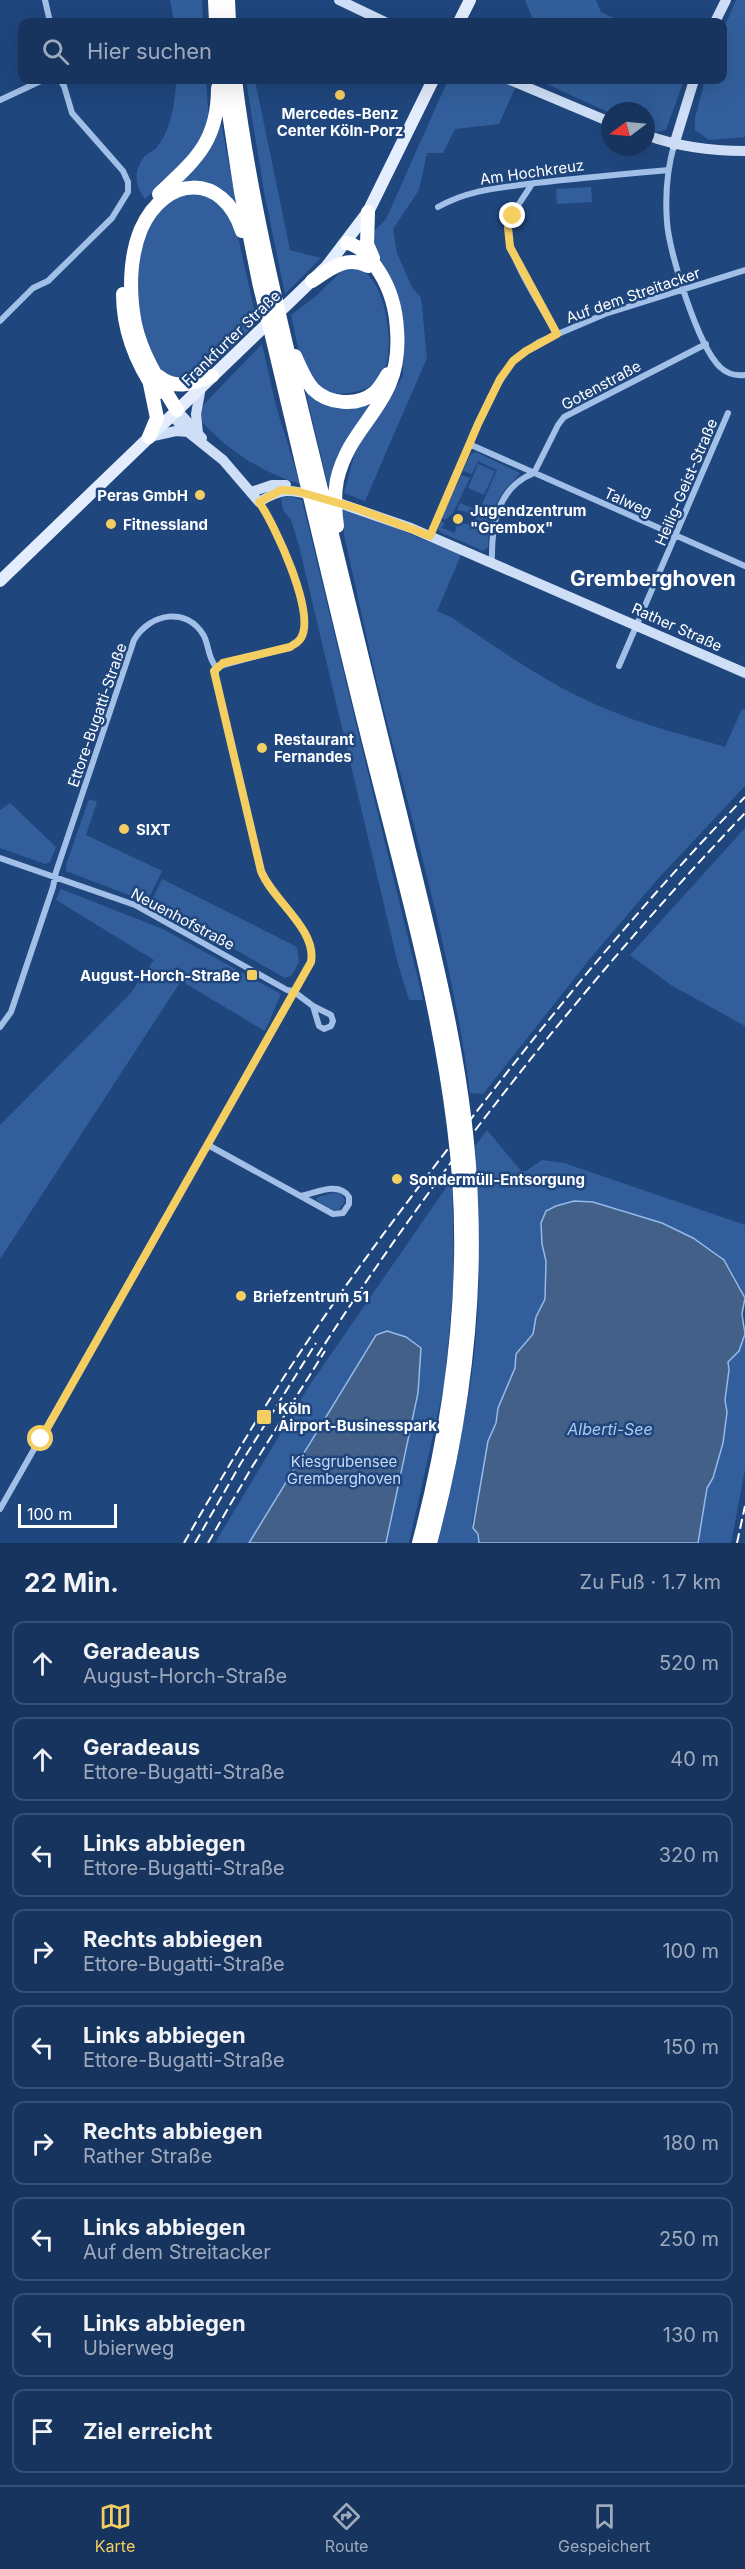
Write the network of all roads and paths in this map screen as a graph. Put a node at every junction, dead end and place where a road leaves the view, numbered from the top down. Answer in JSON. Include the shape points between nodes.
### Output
{"nodes":[{"id":1,"x":45,"y":0,"type":"edge"},
{"id":2,"x":215,"y":0,"type":"edge"},
{"id":3,"x":228,"y":0,"type":"edge"},
{"id":4,"x":339,"y":0,"type":"edge"},
{"id":5,"x":470,"y":0,"type":"edge"},
{"id":6,"x":726,"y":0,"type":"edge"},
{"id":7,"x":49,"y":18,"type":"edge"},
{"id":8,"x":216,"y":18,"type":"edge"},
{"id":9,"x":230,"y":18,"type":"edge"},
{"id":10,"x":377,"y":18,"type":"edge"},
{"id":11,"x":461,"y":18,"type":"edge"},
{"id":12,"x":717,"y":18,"type":"edge"},
{"id":13,"x":34,"y":84,"type":"edge"},
{"id":14,"x":62,"y":84,"type":"edge"},
{"id":15,"x":218,"y":84,"type":"edge"},
{"id":16,"x":225,"y":84,"type":"edge"},
{"id":17,"x":236,"y":84,"type":"edge"},
{"id":18,"x":431,"y":84,"type":"edge"},
{"id":19,"x":520,"y":84,"type":"edge"},
{"id":20,"x":693,"y":84,"type":"edge"},
{"id":21,"x":0,"y":100,"type":"edge"},
{"id":22,"x":601,"y":118,"type":"edge"},
{"id":23,"x":680,"y":125,"type":"junction"},
{"id":24,"x":657,"y":139,"type":"joint"},
{"id":25,"x":674,"y":144,"type":"junction"},
{"id":26,"x":745,"y":151,"type":"edge"},
{"id":27,"x":668,"y":170,"type":"junction"},
{"id":28,"x":532,"y":184,"type":"junction"},
{"id":29,"x":438,"y":207,"type":"dead end"},
{"id":30,"x":368,"y":212,"type":"junction"},
{"id":31,"x":347,"y":243,"type":"junction"},
{"id":32,"x":372,"y":267,"type":"junction"},
{"id":33,"x":745,"y":270,"type":"edge"},
{"id":34,"x":312,"y":281,"type":"junction"},
{"id":35,"x":259,"y":282,"type":"junction"},
{"id":36,"x":683,"y":289,"type":"junction"},
{"id":37,"x":0,"y":321,"type":"edge"},
{"id":38,"x":283,"y":333,"type":"junction"},
{"id":39,"x":557,"y":334,"type":"junction"},
{"id":40,"x":706,"y":344,"type":"junction"},
{"id":41,"x":745,"y":375,"type":"edge"},
{"id":42,"x":212,"y":376,"type":"junction"},
{"id":43,"x":152,"y":377,"type":"junction"},
{"id":44,"x":201,"y":387,"type":"junction"},
{"id":45,"x":175,"y":413,"type":"junction"},
{"id":46,"x":728,"y":414,"type":"dead end"},
{"id":47,"x":193,"y":433,"type":"junction"},
{"id":48,"x":149,"y":437,"type":"junction"},
{"id":49,"x":469,"y":444,"type":"junction"},
{"id":50,"x":534,"y":473,"type":"junction"},
{"id":51,"x":289,"y":489,"type":"junction"},
{"id":52,"x":251,"y":492,"type":"junction"},
{"id":53,"x":259,"y":502,"type":"junction"},
{"id":54,"x":430,"y":536,"type":"junction"},
{"id":55,"x":675,"y":536,"type":"junction"},
{"id":56,"x":492,"y":564,"type":"junction"},
{"id":57,"x":745,"y":566,"type":"edge"},
{"id":58,"x":0,"y":581,"type":"edge"},
{"id":59,"x":343,"y":585,"type":"junction"},
{"id":60,"x":636,"y":625,"type":"junction"},
{"id":61,"x":619,"y":666,"type":"dead end"},
{"id":62,"x":216,"y":667,"type":"junction"},
{"id":63,"x":745,"y":673,"type":"edge"},
{"id":64,"x":0,"y":858,"type":"edge"},
{"id":65,"x":54,"y":877,"type":"junction"},
{"id":66,"x":293,"y":991,"type":"junction"},
{"id":67,"x":313,"y":1006,"type":"dead end"},
{"id":68,"x":0,"y":1027,"type":"edge"},
{"id":69,"x":208,"y":1145,"type":"junction"},
{"id":70,"x":301,"y":1196,"type":"junction"},
{"id":71,"x":0,"y":1509,"type":"edge"},
{"id":72,"x":419,"y":1543,"type":"edge"},
{"id":73,"x":430,"y":1543,"type":"edge"}],
"edges":[{"from":1,"to":7,"type":"street"},
{"from":2,"to":8,"type":"highway"},
{"from":3,"to":9,"type":"highway"},
{"from":4,"to":10,"type":"street"},
{"from":5,"to":11,"type":"main road"},
{"from":6,"to":12,"type":"street"},
{"from":13,"to":21,"type":"street"},
{"from":14,"to":37,"type":"street","via":[[72,113],[123,171],[128,192],[112,218],[48,281],[33,288]]},
{"from":15,"to":43,"type":"highway","via":[[217,112],[206,143],[193,163],[144,211],[128,249],[123,281],[126,326],[139,366]]},
{"from":16,"to":35,"type":"highway"},
{"from":17,"to":38,"type":"highway"},
{"from":18,"to":30,"type":"main road","name":"Frankfurter Straße"},
{"from":19,"to":22,"type":"street"},
{"from":20,"to":23,"type":"street"},
{"from":23,"to":24,"type":"street"},
{"from":23,"to":25,"type":"street"},
{"from":24,"to":25,"type":"street"},
{"from":25,"to":26,"type":"street"},
{"from":25,"to":27,"type":"street"},
{"from":27,"to":28,"type":"street","name":"Am Hochkreuz"},
{"from":27,"to":36,"type":"street","via":[[667,225]]},
{"from":28,"to":29,"type":"street","name":"Am Hochkreuz","via":[[465,194]]},
{"from":28,"to":39,"type":"street","via":[[508,227],[508,239]]},
{"from":30,"to":31,"type":"main road","name":"Frankfurter Straße"},
{"from":30,"to":32,"type":"highway","via":[[367,244]]},
{"from":31,"to":32,"type":"highway","via":[[356,244]]},
{"from":31,"to":34,"type":"main road","name":"Frankfurter Straße"},
{"from":32,"to":34,"type":"highway","via":[[347,262]]},
{"from":32,"to":38,"type":"highway","via":[[392,323],[393,352],[390,366],[375,392],[362,399],[340,402],[314,390]]},
{"from":32,"to":59,"type":"highway","via":[[388,292],[395,316],[397,364],[388,391],[351,447],[336,482]]},
{"from":33,"to":36,"type":"street","name":"Auf dem Streitacker"},
{"from":34,"to":42,"type":"main road","name":"Frankfurter Straße"},
{"from":35,"to":43,"type":"highway","via":[[236,215],[220,195],[187,187],[163,199],[141,231],[131,284],[139,337]]},
{"from":35,"to":72,"type":"highway","via":[[432,999],[455,1129],[461,1227],[457,1338],[444,1433]]},
{"from":36,"to":39,"type":"street","name":"Auf dem Streitacker"},
{"from":36,"to":40,"type":"street"},
{"from":38,"to":59,"type":"highway"},
{"from":39,"to":49,"type":"street","name":"Auf dem Streitacker","via":[[513,361],[490,397]]},
{"from":40,"to":41,"type":"street","via":[[721,368],[730,374]]},
{"from":40,"to":50,"type":"street","name":"Gotenstraße","via":[[564,417]]},
{"from":42,"to":43,"type":"highway","via":[[177,386]]},
{"from":42,"to":44,"type":"main road","name":"Frankfurter Straße"},
{"from":43,"to":45,"type":"highway"},
{"from":43,"to":48,"type":"highway","via":[[157,418]]},
{"from":44,"to":45,"type":"main road","name":"Frankfurter Straße"},
{"from":44,"to":47,"type":"street"},
{"from":45,"to":47,"type":"street"},
{"from":45,"to":48,"type":"main road","name":"Frankfurter Straße"},
{"from":46,"to":55,"type":"street","name":"Heilig-Geist-Straße"},
{"from":47,"to":48,"type":"street","via":[[176,431]]},
{"from":47,"to":52,"type":"street"},
{"from":48,"to":58,"type":"main road","name":"Frankfurter Straße"},
{"from":49,"to":50,"type":"street","name":"Talweg"},
{"from":49,"to":54,"type":"street","name":"Auf dem Streitacker"},
{"from":50,"to":55,"type":"street","name":"Talweg"},
{"from":50,"to":56,"type":"street","via":[[519,482],[500,505],[492,528]]},
{"from":51,"to":52,"type":"street","name":"Rather Straße","via":[[272,486]]},
{"from":51,"to":53,"type":"street"},
{"from":51,"to":54,"type":"street","name":"Rather Straße","via":[[356,508]]},
{"from":52,"to":53,"type":"street"},
{"from":53,"to":62,"type":"street","via":[[286,553],[304,617],[302,637],[290,647]]},
{"from":54,"to":56,"type":"street","name":"Rather Straße"},
{"from":55,"to":57,"type":"street","name":"Talweg"},
{"from":55,"to":60,"type":"street","name":"Heilig-Geist-Straße"},
{"from":56,"to":60,"type":"street","name":"Rather Straße"},
{"from":59,"to":73,"type":"highway","via":[[443,996],[456,1059],[468,1156],[472,1275],[468,1339],[455,1434]]},
{"from":60,"to":61,"type":"street","name":"Heilig-Geist-Straße"},
{"from":60,"to":63,"type":"street","name":"Rather Straße"},
{"from":62,"to":65,"type":"street","name":"Ettore-Bugatti-Straße","via":[[203,636],[195,624],[185,619],[162,617],[140,630]]},
{"from":62,"to":66,"type":"street","name":"Ettore-Bugatti-Straße","via":[[261,871],[312,948],[307,972]]},
{"from":64,"to":65,"type":"street","name":"Neuenhofstraße"},
{"from":65,"to":66,"type":"street","name":"Neuenhofstraße","via":[[135,905]]},
{"from":65,"to":68,"type":"street","name":"Ettore-Bugatti-Straße","via":[[11,1012]]},
{"from":66,"to":67,"type":"street","name":"Neuenhofstraße"},
{"from":66,"to":69,"type":"street"},
{"from":69,"to":70,"type":"street"},
{"from":69,"to":71,"type":"street"},
{"from":70,"to":70,"type":"street","via":[[333,1214],[343,1213],[349,1204],[349,1197],[340,1189]]}]}
